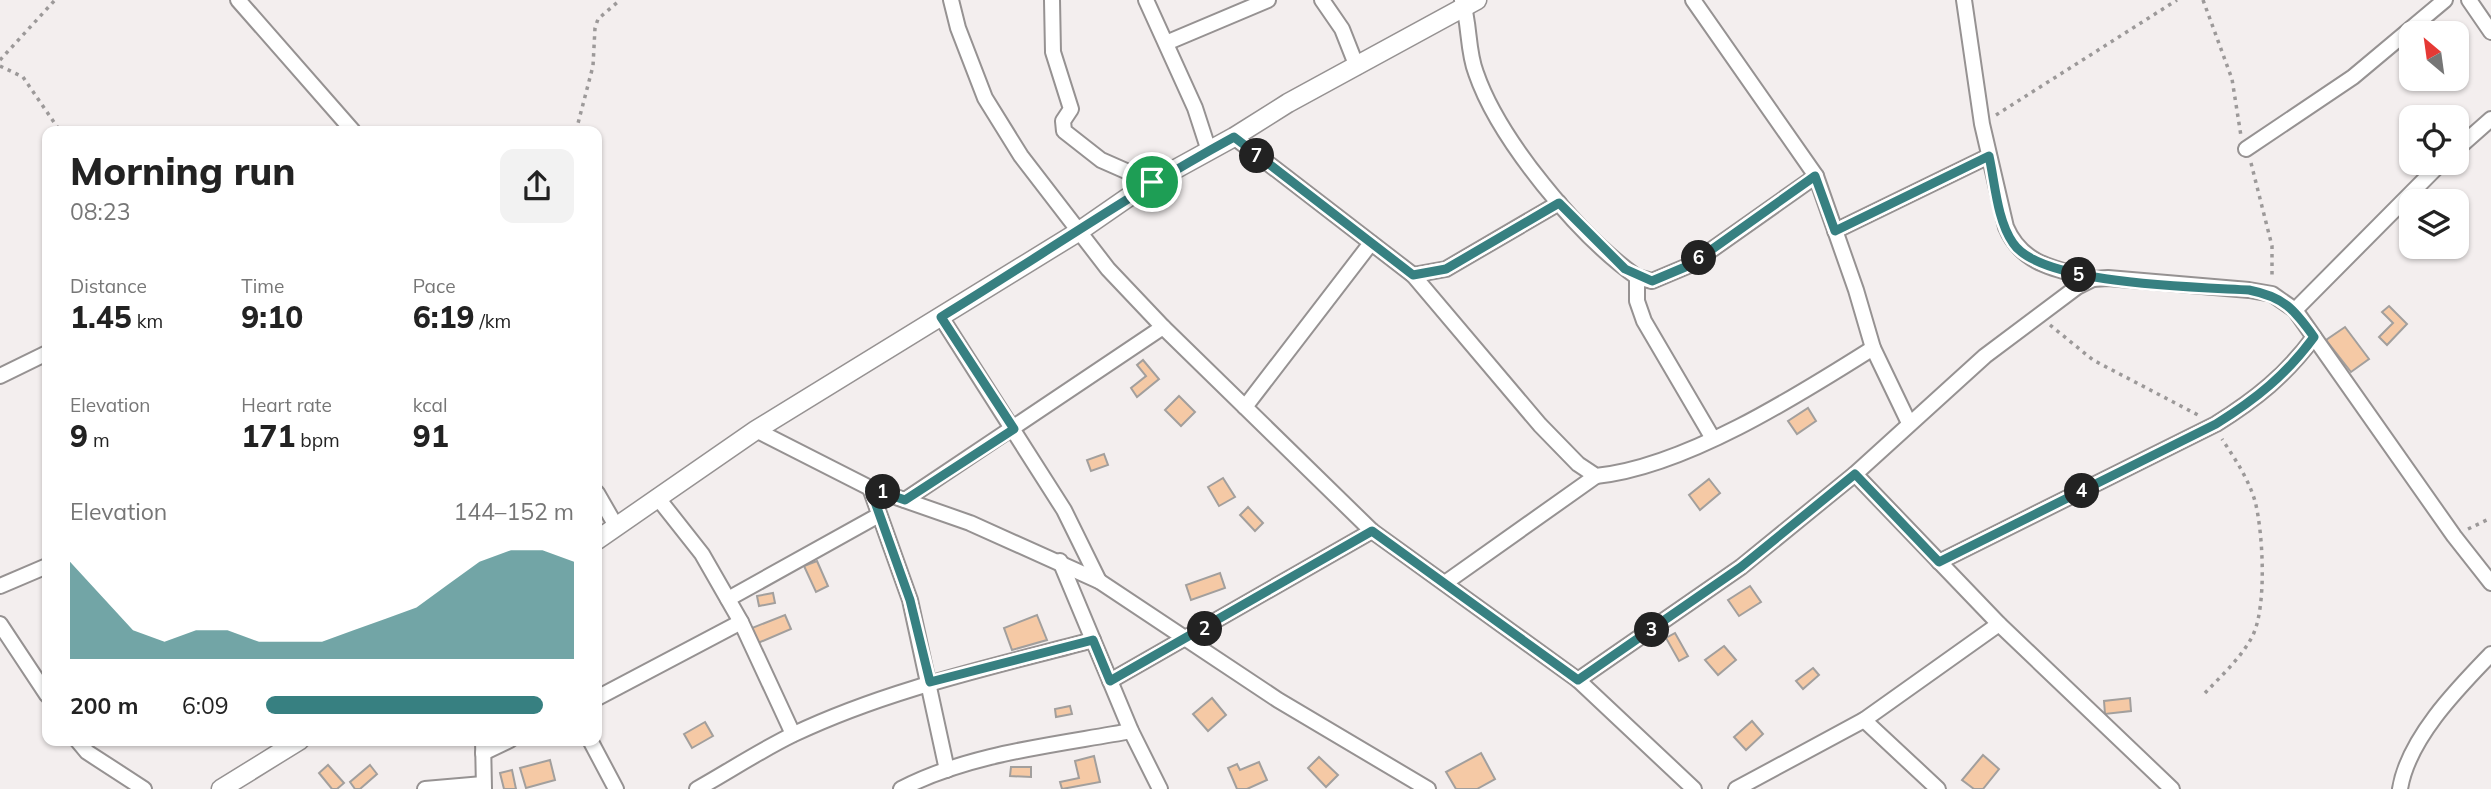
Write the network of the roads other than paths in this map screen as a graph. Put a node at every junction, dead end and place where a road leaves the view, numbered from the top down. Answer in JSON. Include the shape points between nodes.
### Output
{"nodes":[{"id":1,"x":238,"y":0,"type":"edge"},
{"id":2,"x":951,"y":0,"type":"edge"},
{"id":3,"x":1146,"y":0,"type":"edge"},
{"id":4,"x":1268,"y":0,"type":"edge"},
{"id":5,"x":1322,"y":0,"type":"edge"},
{"id":6,"x":1693,"y":0,"type":"edge"},
{"id":7,"x":1964,"y":0,"type":"edge"},
{"id":8,"x":2445,"y":0,"type":"edge"},
{"id":9,"x":2469,"y":0,"type":"edge"},
{"id":10,"x":1054,"y":1,"type":"edge"},
{"id":11,"x":1467,"y":2,"type":"edge"},
{"id":12,"x":2491,"y":32,"type":"edge"},
{"id":13,"x":1166,"y":43,"type":"junction"},
{"id":14,"x":1357,"y":67,"type":"junction"},
{"id":15,"x":2491,"y":119,"type":"edge"},
{"id":16,"x":349,"y":126,"type":"edge"},
{"id":17,"x":1234,"y":137,"type":"junction"},
{"id":18,"x":2469,"y":138,"type":"edge"},
{"id":19,"x":2246,"y":149,"type":"dead end"},
{"id":20,"x":1209,"y":151,"type":"junction"},
{"id":21,"x":1989,"y":156,"type":"junction"},
{"id":22,"x":2429,"y":175,"type":"edge"},
{"id":23,"x":1815,"y":176,"type":"junction"},
{"id":24,"x":1152,"y":182,"type":"junction"},
{"id":25,"x":1559,"y":203,"type":"junction"},
{"id":26,"x":1835,"y":231,"type":"junction"},
{"id":27,"x":1078,"y":232,"type":"junction"},
{"id":28,"x":1371,"y":243,"type":"junction"},
{"id":29,"x":1413,"y":275,"type":"junction"},
{"id":30,"x":1637,"y":277,"type":"junction"},
{"id":31,"x":2093,"y":279,"type":"junction"},
{"id":32,"x":2295,"y":310,"type":"junction"},
{"id":33,"x":941,"y":317,"type":"junction"},
{"id":34,"x":1163,"y":327,"type":"junction"},
{"id":35,"x":2314,"y":337,"type":"junction"},
{"id":36,"x":1873,"y":348,"type":"junction"},
{"id":37,"x":42,"y":355,"type":"edge"},
{"id":38,"x":0,"y":376,"type":"edge"},
{"id":39,"x":1245,"y":407,"type":"junction"},
{"id":40,"x":1909,"y":423,"type":"junction"},
{"id":41,"x":1014,"y":429,"type":"junction"},
{"id":42,"x":756,"y":430,"type":"junction"},
{"id":43,"x":1713,"y":437,"type":"junction"},
{"id":44,"x":1855,"y":474,"type":"junction"},
{"id":45,"x":1596,"y":477,"type":"junction"},
{"id":46,"x":870,"y":488,"type":"junction"},
{"id":47,"x":657,"y":497,"type":"junction"},
{"id":48,"x":905,"y":500,"type":"junction"},
{"id":49,"x":602,"y":502,"type":"edge"},
{"id":50,"x":880,"y":514,"type":"junction"},
{"id":51,"x":616,"y":526,"type":"junction"},
{"id":52,"x":1372,"y":531,"type":"junction"},
{"id":53,"x":602,"y":536,"type":"edge"},
{"id":54,"x":1059,"y":561,"type":"junction"},
{"id":55,"x":1939,"y":562,"type":"junction"},
{"id":56,"x":42,"y":568,"type":"edge"},
{"id":57,"x":1099,"y":581,"type":"junction"},
{"id":58,"x":1445,"y":583,"type":"junction"},
{"id":59,"x":2491,"y":583,"type":"edge"},
{"id":60,"x":0,"y":586,"type":"edge"},
{"id":61,"x":728,"y":599,"type":"junction"},
{"id":62,"x":741,"y":622,"type":"junction"},
{"id":63,"x":0,"y":624,"type":"edge"},
{"id":64,"x":1999,"y":624,"type":"junction"},
{"id":65,"x":1093,"y":640,"type":"junction"},
{"id":66,"x":1187,"y":640,"type":"junction"},
{"id":67,"x":2491,"y":654,"type":"edge"},
{"id":68,"x":1578,"y":680,"type":"junction"},
{"id":69,"x":1110,"y":681,"type":"junction"},
{"id":70,"x":930,"y":682,"type":"junction"},
{"id":71,"x":42,"y":687,"type":"edge"},
{"id":72,"x":602,"y":695,"type":"edge"},
{"id":73,"x":1864,"y":720,"type":"junction"},
{"id":74,"x":1130,"y":731,"type":"junction"},
{"id":75,"x":793,"y":734,"type":"junction"},
{"id":76,"x":82,"y":746,"type":"edge"},
{"id":77,"x":290,"y":746,"type":"edge"},
{"id":78,"x":593,"y":746,"type":"edge"},
{"id":79,"x":483,"y":747,"type":"edge"},
{"id":80,"x":947,"y":770,"type":"junction"},
{"id":81,"x":483,"y":786,"type":"edge"},
{"id":82,"x":144,"y":789,"type":"edge"},
{"id":83,"x":221,"y":789,"type":"edge"},
{"id":84,"x":425,"y":789,"type":"edge"},
{"id":85,"x":617,"y":789,"type":"edge"},
{"id":86,"x":697,"y":789,"type":"edge"},
{"id":87,"x":901,"y":789,"type":"edge"},
{"id":88,"x":1160,"y":789,"type":"edge"},
{"id":89,"x":1428,"y":789,"type":"edge"},
{"id":90,"x":1694,"y":789,"type":"edge"},
{"id":91,"x":1736,"y":789,"type":"edge"},
{"id":92,"x":1938,"y":789,"type":"edge"},
{"id":93,"x":2172,"y":789,"type":"edge"},
{"id":94,"x":2400,"y":789,"type":"edge"}],
"edges":[{"from":1,"to":16,"type":"street"},
{"from":2,"to":27,"type":"street","via":[[985,98]]},
{"from":3,"to":13,"type":"street"},
{"from":4,"to":13,"type":"street"},
{"from":5,"to":14,"type":"street","via":[[1342,29]]},
{"from":6,"to":23,"type":"street"},
{"from":7,"to":21,"type":"street"},
{"from":8,"to":19,"type":"street","via":[[2353,77]]},
{"from":9,"to":12,"type":"street"},
{"from":10,"to":24,"type":"street","via":[[1053,52],[1071,109],[1063,121],[1064,131],[1101,160]]},
{"from":11,"to":14,"type":"street"},
{"from":11,"to":25,"type":"street","via":[[1471,56],[1482,87],[1496,115]]},
{"from":13,"to":20,"type":"street"},
{"from":14,"to":17,"type":"street"},
{"from":15,"to":18,"type":"street"},
{"from":17,"to":20,"type":"street"},
{"from":17,"to":28,"type":"street"},
{"from":20,"to":24,"type":"street"},
{"from":21,"to":26,"type":"street"},
{"from":21,"to":31,"type":"street","via":[[2013,244],[2042,265]]},
{"from":22,"to":32,"type":"street"},
{"from":23,"to":26,"type":"street"},
{"from":23,"to":30,"type":"street","via":[[1690,265],[1652,281]]},
{"from":24,"to":27,"type":"street"},
{"from":25,"to":29,"type":"street","via":[[1446,269]]},
{"from":25,"to":30,"type":"street"},
{"from":26,"to":36,"type":"street"},
{"from":27,"to":33,"type":"street"},
{"from":27,"to":34,"type":"street"},
{"from":28,"to":29,"type":"street"},
{"from":28,"to":39,"type":"street"},
{"from":29,"to":45,"type":"street","via":[[1540,425]]},
{"from":30,"to":43,"type":"street","via":[[1637,301],[1644,321]]},
{"from":31,"to":32,"type":"street","via":[[2249,290],[2272,294]]},
{"from":31,"to":40,"type":"street","via":[[2062,296],[1985,356]]},
{"from":32,"to":35,"type":"street"},
{"from":33,"to":41,"type":"street"},
{"from":33,"to":42,"type":"street"},
{"from":34,"to":39,"type":"street"},
{"from":34,"to":41,"type":"street"},
{"from":35,"to":55,"type":"street","via":[[2291,368],[2266,390],[2215,424]]},
{"from":35,"to":59,"type":"street"},
{"from":36,"to":40,"type":"street"},
{"from":36,"to":43,"type":"street","via":[[1779,407]]},
{"from":37,"to":38,"type":"street"},
{"from":39,"to":52,"type":"street"},
{"from":40,"to":44,"type":"street"},
{"from":41,"to":48,"type":"street"},
{"from":41,"to":57,"type":"street","via":[[1064,510]]},
{"from":42,"to":46,"type":"street"},
{"from":42,"to":47,"type":"street"},
{"from":43,"to":45,"type":"street","via":[[1621,474]]},
{"from":44,"to":55,"type":"street"},
{"from":44,"to":68,"type":"street","via":[[1741,567]]},
{"from":45,"to":58,"type":"street"},
{"from":46,"to":48,"type":"street"},
{"from":46,"to":50,"type":"street"},
{"from":47,"to":51,"type":"street"},
{"from":47,"to":61,"type":"street","via":[[702,554]]},
{"from":48,"to":54,"type":"street"},
{"from":49,"to":51,"type":"street"},
{"from":50,"to":61,"type":"street"},
{"from":50,"to":70,"type":"street","via":[[910,600]]},
{"from":51,"to":53,"type":"street"},
{"from":52,"to":58,"type":"street"},
{"from":52,"to":66,"type":"street"},
{"from":54,"to":57,"type":"street"},
{"from":54,"to":65,"type":"street"},
{"from":55,"to":64,"type":"street"},
{"from":56,"to":60,"type":"street"},
{"from":57,"to":66,"type":"street"},
{"from":58,"to":68,"type":"street"},
{"from":61,"to":62,"type":"street"},
{"from":62,"to":72,"type":"street"},
{"from":62,"to":75,"type":"street"},
{"from":63,"to":71,"type":"street"},
{"from":64,"to":73,"type":"street"},
{"from":64,"to":93,"type":"street"},
{"from":65,"to":69,"type":"street"},
{"from":65,"to":70,"type":"street"},
{"from":66,"to":69,"type":"street"},
{"from":66,"to":89,"type":"street"},
{"from":67,"to":94,"type":"street","via":[[2457,687],[2437,715],[2414,752]]},
{"from":68,"to":90,"type":"street"},
{"from":69,"to":74,"type":"street"},
{"from":70,"to":75,"type":"street"},
{"from":70,"to":80,"type":"street"},
{"from":73,"to":91,"type":"street"},
{"from":73,"to":92,"type":"street"},
{"from":74,"to":80,"type":"street"},
{"from":74,"to":88,"type":"street"},
{"from":75,"to":86,"type":"street"},
{"from":76,"to":82,"type":"street"},
{"from":77,"to":83,"type":"street"},
{"from":78,"to":85,"type":"street"},
{"from":79,"to":81,"type":"street"},
{"from":80,"to":87,"type":"street"},
{"from":81,"to":84,"type":"street"}]}
